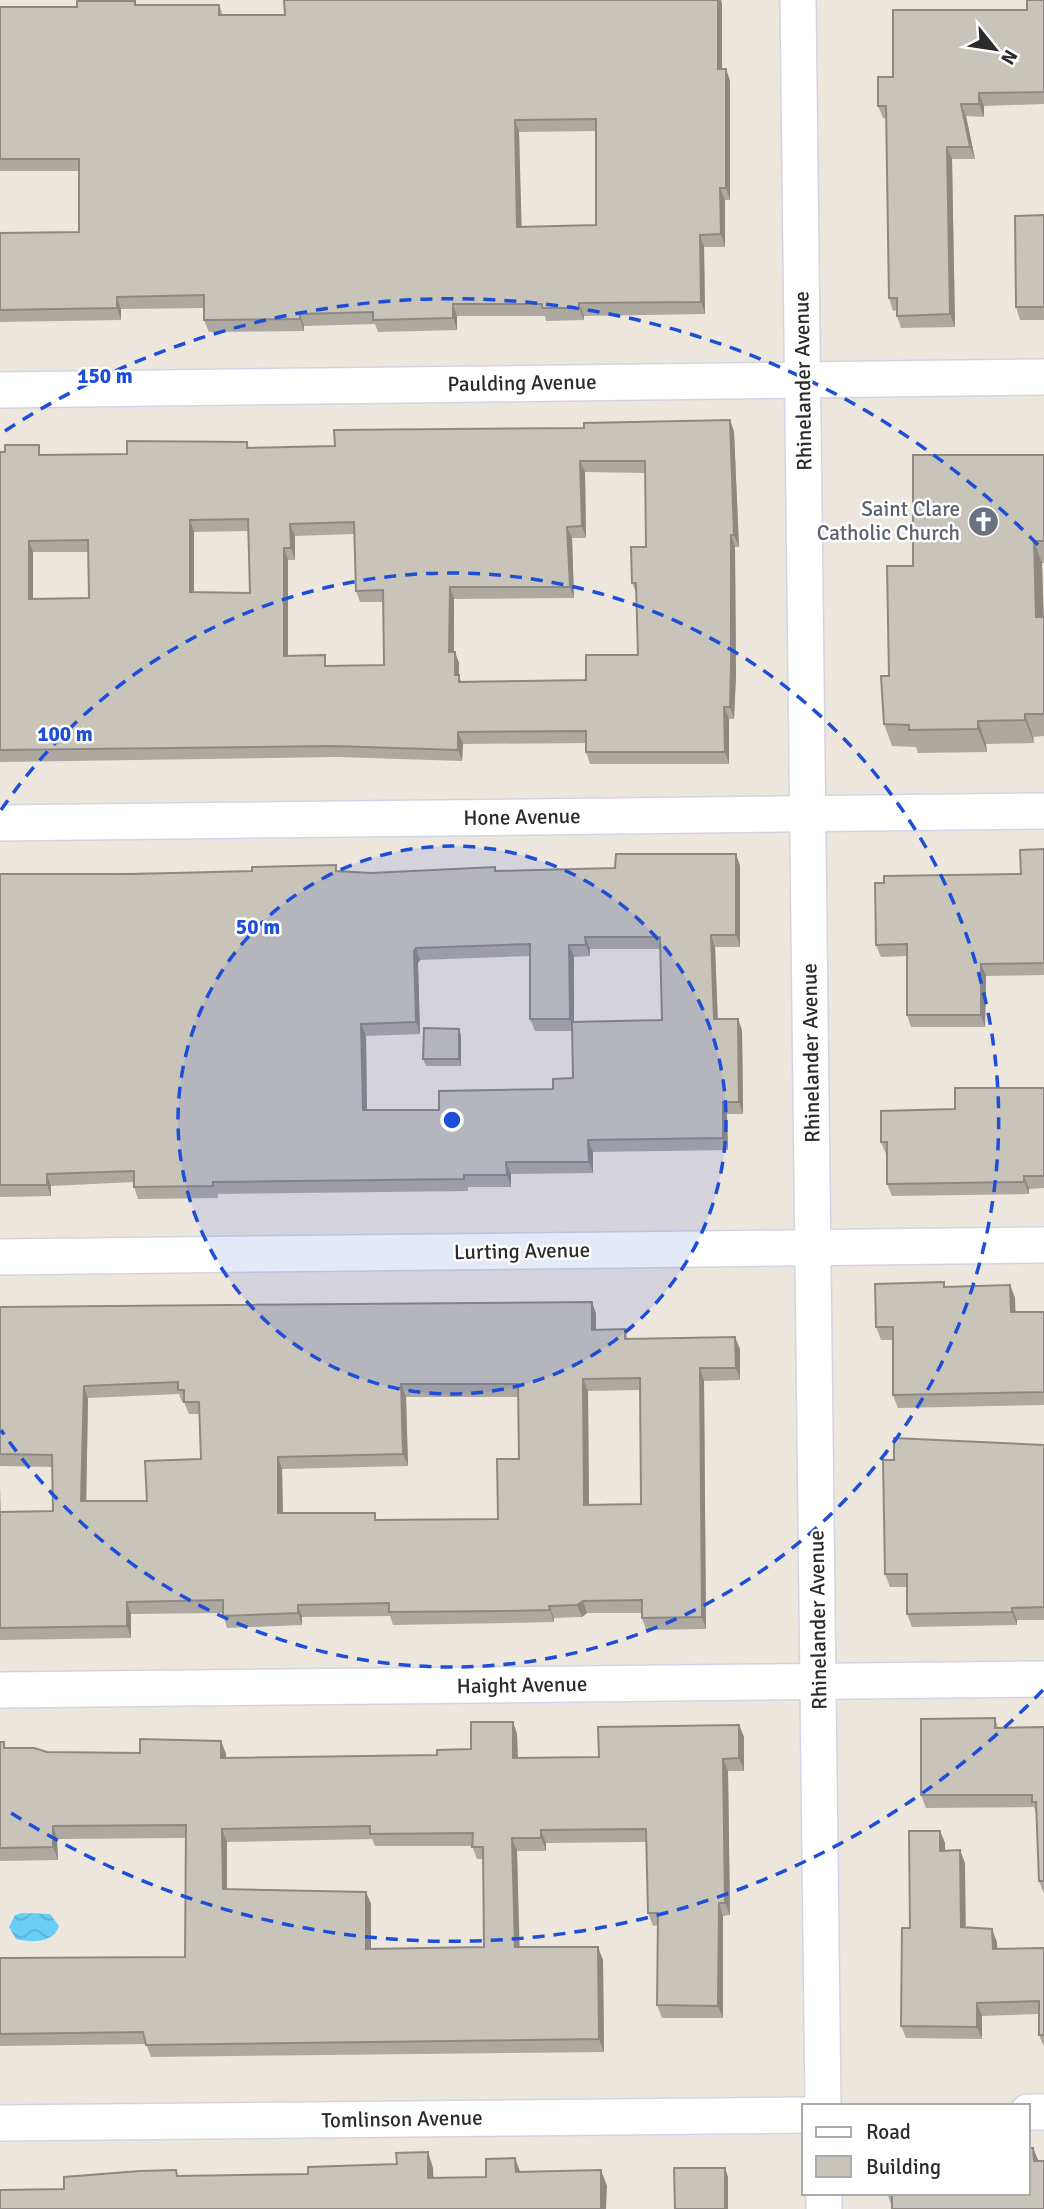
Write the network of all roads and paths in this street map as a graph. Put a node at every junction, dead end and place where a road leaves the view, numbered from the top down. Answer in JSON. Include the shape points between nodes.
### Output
{"nodes":[{"id":1,"x":798,"y":0,"type":"edge"},
{"id":2,"x":1044,"y":377,"type":"edge"},
{"id":3,"x":803,"y":380,"type":"junction"},
{"id":4,"x":0,"y":390,"type":"edge"},
{"id":5,"x":1044,"y":811,"type":"edge"},
{"id":6,"x":807,"y":814,"type":"junction"},
{"id":7,"x":0,"y":823,"type":"edge"},
{"id":8,"x":1044,"y":1245,"type":"edge"},
{"id":9,"x":813,"y":1247,"type":"junction"},
{"id":10,"x":0,"y":1257,"type":"edge"},
{"id":11,"x":1044,"y":1679,"type":"edge"},
{"id":12,"x":818,"y":1682,"type":"junction"},
{"id":13,"x":0,"y":1690,"type":"edge"},
{"id":14,"x":823,"y":2104,"type":"edge"},
{"id":15,"x":802,"y":2115,"type":"edge"},
{"id":16,"x":0,"y":2123,"type":"edge"}],
"edges":[{"from":1,"to":3,"type":"street","name":"Rhinelander Avenue"},
{"from":2,"to":3,"type":"street","name":"Paulding Avenue"},
{"from":3,"to":4,"type":"street","name":"Paulding Avenue"},
{"from":3,"to":6,"type":"street","name":"Rhinelander Avenue"},
{"from":5,"to":6,"type":"street","name":"Hone Avenue"},
{"from":6,"to":7,"type":"street","name":"Hone Avenue"},
{"from":6,"to":9,"type":"street","name":"Rhinelander Avenue"},
{"from":8,"to":9,"type":"street","name":"Lurting Avenue"},
{"from":9,"to":10,"type":"street","name":"Lurting Avenue"},
{"from":9,"to":12,"type":"street","name":"Rhinelander Avenue"},
{"from":11,"to":12,"type":"street","name":"Haight Avenue"},
{"from":12,"to":13,"type":"street","name":"Haight Avenue"},
{"from":12,"to":14,"type":"street","name":"Rhinelander Avenue"},
{"from":15,"to":16,"type":"street","name":"Tomlinson Avenue"}]}
